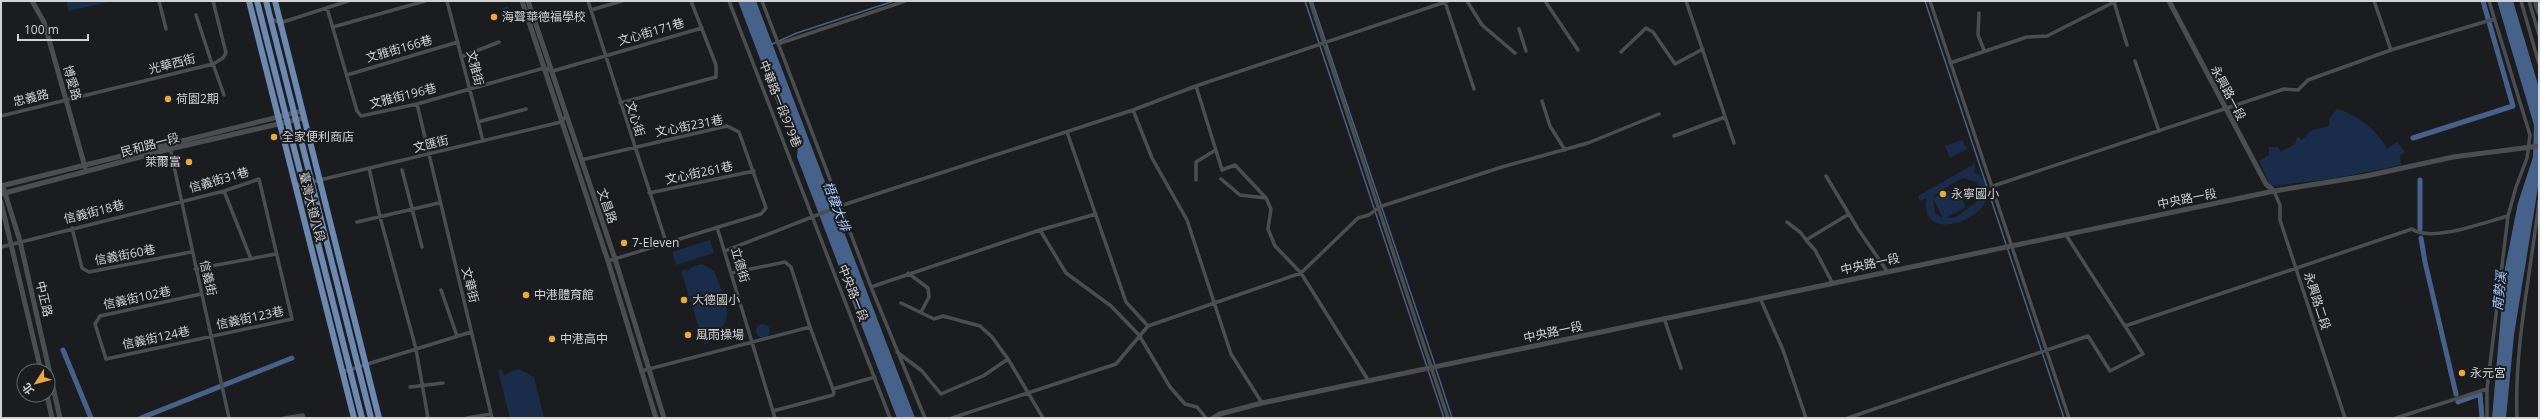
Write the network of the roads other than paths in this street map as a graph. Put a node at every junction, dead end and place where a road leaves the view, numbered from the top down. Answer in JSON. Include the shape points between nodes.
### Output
{"nodes":[{"id":1,"x":32,"y":1,"type":"edge"},
{"id":2,"x":159,"y":1,"type":"edge"},
{"id":3,"x":213,"y":1,"type":"edge"},
{"id":4,"x":249,"y":1,"type":"edge"},
{"id":5,"x":257,"y":1,"type":"edge"},
{"id":6,"x":266,"y":1,"type":"edge"},
{"id":7,"x":275,"y":1,"type":"edge"},
{"id":8,"x":348,"y":1,"type":"edge"},
{"id":9,"x":425,"y":1,"type":"edge"},
{"id":10,"x":447,"y":1,"type":"edge"},
{"id":11,"x":522,"y":1,"type":"edge"},
{"id":12,"x":528,"y":1,"type":"edge"},
{"id":13,"x":588,"y":1,"type":"edge"},
{"id":14,"x":622,"y":1,"type":"edge"},
{"id":15,"x":691,"y":1,"type":"edge"},
{"id":16,"x":729,"y":1,"type":"edge"},
{"id":17,"x":762,"y":1,"type":"edge"},
{"id":18,"x":905,"y":1,"type":"edge"},
{"id":19,"x":1310,"y":1,"type":"edge"},
{"id":20,"x":1446,"y":1,"type":"edge"},
{"id":21,"x":1467,"y":1,"type":"edge"},
{"id":22,"x":1545,"y":1,"type":"edge"},
{"id":23,"x":1686,"y":1,"type":"edge"},
{"id":24,"x":1930,"y":1,"type":"edge"},
{"id":25,"x":2169,"y":1,"type":"edge"},
{"id":26,"x":2374,"y":1,"type":"edge"},
{"id":27,"x":2489,"y":1,"type":"edge"},
{"id":28,"x":2521,"y":1,"type":"edge"},
{"id":29,"x":2529,"y":1,"type":"edge"},
{"id":30,"x":2535,"y":1,"type":"edge"},
{"id":31,"x":2115,"y":2,"type":"edge"},
{"id":32,"x":327,"y":8,"type":"junction"},
{"id":33,"x":591,"y":10,"type":"junction"},
{"id":34,"x":1979,"y":12,"type":"dead end"},
{"id":35,"x":2539,"y":13,"type":"edge"},
{"id":36,"x":196,"y":15,"type":"dead end"},
{"id":37,"x":270,"y":18,"type":"junction"},
{"id":38,"x":2494,"y":19,"type":"junction"},
{"id":39,"x":280,"y":23,"type":"junction"},
{"id":40,"x":333,"y":27,"type":"junction"},
{"id":41,"x":702,"y":28,"type":"junction"},
{"id":42,"x":166,"y":29,"type":"dead end"},
{"id":43,"x":1519,"y":29,"type":"dead end"},
{"id":44,"x":2539,"y":35,"type":"edge"},
{"id":45,"x":458,"y":42,"type":"junction"},
{"id":46,"x":499,"y":42,"type":"dead end"},
{"id":47,"x":1324,"y":43,"type":"junction"},
{"id":48,"x":778,"y":44,"type":"junction"},
{"id":49,"x":2127,"y":45,"type":"dead end"},
{"id":50,"x":1703,"y":49,"type":"junction"},
{"id":51,"x":1578,"y":50,"type":"dead end"},
{"id":52,"x":1984,"y":50,"type":"junction"},
{"id":53,"x":2391,"y":50,"type":"junction"},
{"id":54,"x":1526,"y":51,"type":"dead end"},
{"id":55,"x":1515,"y":52,"type":"dead end"},
{"id":56,"x":1620,"y":52,"type":"dead end"},
{"id":57,"x":605,"y":55,"type":"junction"},
{"id":58,"x":461,"y":57,"type":"junction"},
{"id":59,"x":2135,"y":61,"type":"dead end"},
{"id":60,"x":1950,"y":63,"type":"junction"},
{"id":61,"x":212,"y":64,"type":"junction"},
{"id":62,"x":2539,"y":64,"type":"edge"},
{"id":63,"x":544,"y":68,"type":"junction"},
{"id":64,"x":553,"y":70,"type":"junction"},
{"id":65,"x":347,"y":74,"type":"junction"},
{"id":66,"x":1196,"y":86,"type":"junction"},
{"id":67,"x":1474,"y":89,"type":"dead end"},
{"id":68,"x":470,"y":90,"type":"junction"},
{"id":69,"x":224,"y":95,"type":"dead end"},
{"id":70,"x":66,"y":100,"type":"junction"},
{"id":71,"x":1542,"y":101,"type":"dead end"},
{"id":72,"x":417,"y":104,"type":"junction"},
{"id":73,"x":620,"y":104,"type":"junction"},
{"id":74,"x":2225,"y":107,"type":"junction"},
{"id":75,"x":526,"y":109,"type":"dead end"},
{"id":76,"x":302,"y":110,"type":"junction"},
{"id":77,"x":1133,"y":110,"type":"junction"},
{"id":78,"x":1659,"y":114,"type":"dead end"},
{"id":79,"x":567,"y":115,"type":"junction"},
{"id":80,"x":1,"y":116,"type":"edge"},
{"id":81,"x":295,"y":116,"type":"junction"},
{"id":82,"x":1725,"y":117,"type":"junction"},
{"id":83,"x":287,"y":118,"type":"junction"},
{"id":84,"x":304,"y":118,"type":"junction"},
{"id":85,"x":279,"y":120,"type":"junction"},
{"id":86,"x":478,"y":122,"type":"junction"},
{"id":87,"x":561,"y":122,"type":"junction"},
{"id":88,"x":2159,"y":131,"type":"junction"},
{"id":89,"x":1067,"y":132,"type":"junction"},
{"id":90,"x":1674,"y":136,"type":"dead end"},
{"id":91,"x":483,"y":141,"type":"junction"},
{"id":92,"x":1734,"y":142,"type":"dead end"},
{"id":93,"x":168,"y":143,"type":"junction"},
{"id":94,"x":634,"y":147,"type":"junction"},
{"id":95,"x":2534,"y":147,"type":"edge"},
{"id":96,"x":170,"y":149,"type":"junction"},
{"id":97,"x":1565,"y":150,"type":"junction"},
{"id":98,"x":1214,"y":151,"type":"junction"},
{"id":99,"x":430,"y":155,"type":"junction"},
{"id":100,"x":581,"y":160,"type":"junction"},
{"id":101,"x":84,"y":165,"type":"junction"},
{"id":102,"x":369,"y":168,"type":"junction"},
{"id":103,"x":402,"y":170,"type":"dead end"},
{"id":104,"x":754,"y":171,"type":"junction"},
{"id":105,"x":86,"y":172,"type":"junction"},
{"id":106,"x":1826,"y":176,"type":"dead end"},
{"id":107,"x":1221,"y":179,"type":"dead end"},
{"id":108,"x":320,"y":180,"type":"junction"},
{"id":109,"x":1196,"y":180,"type":"dead end"},
{"id":110,"x":311,"y":182,"type":"junction"},
{"id":111,"x":303,"y":184,"type":"junction"},
{"id":112,"x":295,"y":186,"type":"junction"},
{"id":113,"x":1992,"y":186,"type":"junction"},
{"id":114,"x":1,"y":187,"type":"edge"},
{"id":115,"x":224,"y":191,"type":"junction"},
{"id":116,"x":2274,"y":191,"type":"junction"},
{"id":117,"x":4,"y":193,"type":"edge"},
{"id":118,"x":649,"y":193,"type":"junction"},
{"id":119,"x":1266,"y":198,"type":"junction"},
{"id":120,"x":2539,"y":201,"type":"edge"},
{"id":121,"x":1,"y":202,"type":"edge"},
{"id":122,"x":181,"y":202,"type":"junction"},
{"id":123,"x":439,"y":203,"type":"junction"},
{"id":124,"x":840,"y":206,"type":"junction"},
{"id":125,"x":1379,"y":207,"type":"junction"},
{"id":126,"x":412,"y":210,"type":"junction"},
{"id":127,"x":1096,"y":214,"type":"junction"},
{"id":128,"x":1849,"y":214,"type":"junction"},
{"id":129,"x":811,"y":216,"type":"junction"},
{"id":130,"x":2508,"y":216,"type":"junction"},
{"id":131,"x":380,"y":217,"type":"junction"},
{"id":132,"x":358,"y":222,"type":"dead end"},
{"id":133,"x":1787,"y":222,"type":"dead end"},
{"id":134,"x":717,"y":227,"type":"junction"},
{"id":135,"x":72,"y":228,"type":"junction"},
{"id":136,"x":1040,"y":230,"type":"junction"},
{"id":137,"x":2066,"y":235,"type":"junction"},
{"id":138,"x":1806,"y":240,"type":"junction"},
{"id":139,"x":20,"y":241,"type":"junction"},
{"id":140,"x":666,"y":242,"type":"junction"},
{"id":141,"x":12,"y":244,"type":"junction"},
{"id":142,"x":1,"y":246,"type":"edge"},
{"id":143,"x":2012,"y":246,"type":"junction"},
{"id":144,"x":422,"y":247,"type":"dead end"},
{"id":145,"x":725,"y":251,"type":"junction"},
{"id":146,"x":191,"y":252,"type":"junction"},
{"id":147,"x":276,"y":254,"type":"junction"},
{"id":148,"x":251,"y":259,"type":"junction"},
{"id":149,"x":615,"y":259,"type":"junction"},
{"id":150,"x":608,"y":261,"type":"junction"},
{"id":151,"x":2296,"y":268,"type":"junction"},
{"id":152,"x":195,"y":269,"type":"junction"},
{"id":153,"x":1887,"y":271,"type":"junction"},
{"id":154,"x":732,"y":273,"type":"junction"},
{"id":155,"x":908,"y":273,"type":"junction"},
{"id":156,"x":1301,"y":273,"type":"junction"},
{"id":157,"x":1832,"y":282,"type":"junction"},
{"id":158,"x":870,"y":287,"type":"junction"},
{"id":159,"x":441,"y":290,"type":"dead end"},
{"id":160,"x":201,"y":294,"type":"junction"},
{"id":161,"x":1760,"y":298,"type":"junction"},
{"id":162,"x":1216,"y":302,"type":"junction"},
{"id":163,"x":901,"y":303,"type":"dead end"},
{"id":164,"x":921,"y":312,"type":"junction"},
{"id":165,"x":1664,"y":318,"type":"junction"},
{"id":166,"x":1148,"y":326,"type":"junction"},
{"id":167,"x":2124,"y":326,"type":"junction"},
{"id":168,"x":810,"y":327,"type":"junction"},
{"id":169,"x":471,"y":332,"type":"junction"},
{"id":170,"x":1139,"y":335,"type":"junction"},
{"id":171,"x":211,"y":336,"type":"junction"},
{"id":172,"x":457,"y":336,"type":"junction"},
{"id":173,"x":752,"y":342,"type":"junction"},
{"id":174,"x":416,"y":349,"type":"junction"},
{"id":175,"x":896,"y":350,"type":"junction"},
{"id":176,"x":2047,"y":351,"type":"junction"},
{"id":177,"x":1008,"y":359,"type":"junction"},
{"id":178,"x":106,"y":360,"type":"joint"},
{"id":179,"x":39,"y":363,"type":"edge"},
{"id":180,"x":366,"y":365,"type":"junction"},
{"id":181,"x":358,"y":367,"type":"junction"},
{"id":182,"x":1431,"y":368,"type":"junction"},
{"id":183,"x":1681,"y":368,"type":"dead end"},
{"id":184,"x":350,"y":370,"type":"junction"},
{"id":185,"x":648,"y":370,"type":"junction"},
{"id":186,"x":641,"y":371,"type":"junction"},
{"id":187,"x":342,"y":372,"type":"junction"},
{"id":188,"x":875,"y":377,"type":"junction"},
{"id":189,"x":1368,"y":380,"type":"junction"},
{"id":190,"x":443,"y":383,"type":"dead end"},
{"id":191,"x":422,"y":385,"type":"junction"},
{"id":192,"x":410,"y":386,"type":"dead end"},
{"id":193,"x":833,"y":389,"type":"junction"},
{"id":194,"x":2487,"y":389,"type":"junction"},
{"id":195,"x":1029,"y":393,"type":"junction"},
{"id":196,"x":49,"y":403,"type":"edge"},
{"id":197,"x":1262,"y":403,"type":"junction"},
{"id":198,"x":773,"y":411,"type":"junction"},
{"id":199,"x":491,"y":416,"type":"edge"},
{"id":200,"x":52,"y":418,"type":"edge"},
{"id":201,"x":60,"y":418,"type":"edge"},
{"id":202,"x":229,"y":418,"type":"edge"},
{"id":203,"x":284,"y":418,"type":"edge"},
{"id":204,"x":304,"y":418,"type":"edge"},
{"id":205,"x":354,"y":418,"type":"edge"},
{"id":206,"x":362,"y":418,"type":"edge"},
{"id":207,"x":371,"y":418,"type":"edge"},
{"id":208,"x":379,"y":418,"type":"edge"},
{"id":209,"x":428,"y":418,"type":"edge"},
{"id":210,"x":467,"y":418,"type":"edge"},
{"id":211,"x":656,"y":418,"type":"edge"},
{"id":212,"x":664,"y":418,"type":"edge"},
{"id":213,"x":775,"y":418,"type":"edge"},
{"id":214,"x":890,"y":418,"type":"edge"},
{"id":215,"x":925,"y":418,"type":"edge"},
{"id":216,"x":952,"y":418,"type":"edge"},
{"id":217,"x":1042,"y":418,"type":"edge"},
{"id":218,"x":1206,"y":418,"type":"edge"},
{"id":219,"x":1213,"y":418,"type":"edge"},
{"id":220,"x":1448,"y":418,"type":"edge"},
{"id":221,"x":1806,"y":418,"type":"edge"},
{"id":222,"x":1848,"y":418,"type":"edge"},
{"id":223,"x":2069,"y":418,"type":"edge"},
{"id":224,"x":2345,"y":418,"type":"edge"},
{"id":225,"x":2396,"y":418,"type":"edge"},
{"id":226,"x":2487,"y":418,"type":"edge"},
{"id":227,"x":2517,"y":418,"type":"edge"}],
"edges":[{"from":1,"to":70,"type":"street","name":"博愛路","via":[[44,22]]},
{"from":2,"to":42,"type":"street"},
{"from":3,"to":61,"type":"street","name":"光華西街","via":[[226,53],[223,58]]},
{"from":4,"to":85,"type":"main road","name":"臺灣大道八段"},
{"from":5,"to":83,"type":"main road","name":"臺灣大道八段"},
{"from":6,"to":37,"type":"main road","name":"臺灣大道八段"},
{"from":7,"to":39,"type":"main road","name":"臺灣大道八段"},
{"from":8,"to":32,"type":"street"},
{"from":9,"to":40,"type":"street"},
{"from":10,"to":45,"type":"street","name":"文雅街"},
{"from":11,"to":63,"type":"street","name":"文昌路"},
{"from":12,"to":64,"type":"street","name":"文昌路"},
{"from":13,"to":33,"type":"street","name":"文心街"},
{"from":14,"to":33,"type":"street"},
{"from":15,"to":41,"type":"street"},
{"from":16,"to":129,"type":"street","name":"中華路一段979巷"},
{"from":17,"to":48,"type":"street"},
{"from":18,"to":48,"type":"street"},
{"from":19,"to":47,"type":"street"},
{"from":20,"to":47,"type":"street"},
{"from":20,"to":67,"type":"street"},
{"from":21,"to":55,"type":"street","via":[[1482,25]]},
{"from":22,"to":51,"type":"street"},
{"from":23,"to":50,"type":"street"},
{"from":24,"to":60,"type":"street"},
{"from":25,"to":74,"type":"street","name":"永興路一段"},
{"from":26,"to":53,"type":"street"},
{"from":27,"to":38,"type":"street"},
{"from":28,"to":62,"type":"street"},
{"from":29,"to":44,"type":"street"},
{"from":30,"to":35,"type":"street"},
{"from":31,"to":49,"type":"street"},
{"from":31,"to":52,"type":"street","via":[[2047,36],[2027,37]]},
{"from":32,"to":39,"type":"street"},
{"from":32,"to":40,"type":"street"},
{"from":33,"to":57,"type":"street","name":"文心街"},
{"from":34,"to":52,"type":"street","via":[[1978,35]]},
{"from":36,"to":61,"type":"street"},
{"from":37,"to":39,"type":"street"},
{"from":37,"to":81,"type":"main road","name":"臺灣大道八段"},
{"from":38,"to":53,"type":"street"},
{"from":38,"to":95,"type":"street"},
{"from":39,"to":76,"type":"main road","name":"臺灣大道八段"},
{"from":40,"to":65,"type":"street"},
{"from":41,"to":57,"type":"street","name":"文心街171巷"},
{"from":41,"to":73,"type":"street","via":[[716,65],[716,77]]},
{"from":43,"to":54,"type":"street"},
{"from":45,"to":58,"type":"street","name":"文雅街"},
{"from":45,"to":65,"type":"street","name":"文雅街166巷"},
{"from":46,"to":58,"type":"street"},
{"from":47,"to":66,"type":"street"},
{"from":47,"to":125,"type":"street"},
{"from":48,"to":124,"type":"street"},
{"from":50,"to":56,"type":"street","via":[[1675,64],[1653,32],[1646,28]]},
{"from":50,"to":82,"type":"street"},
{"from":52,"to":60,"type":"street"},
{"from":53,"to":74,"type":"street","via":[[2308,80],[2298,90],[2284,89]]},
{"from":57,"to":64,"type":"street","name":"文心街171巷"},
{"from":57,"to":73,"type":"street","name":"文心街"},
{"from":58,"to":68,"type":"street","name":"文雅街"},
{"from":59,"to":88,"type":"street"},
{"from":60,"to":113,"type":"street"},
{"from":61,"to":69,"type":"street"},
{"from":61,"to":70,"type":"street","name":"光華西街"},
{"from":63,"to":64,"type":"street"},
{"from":63,"to":68,"type":"street","name":"文雅街196巷"},
{"from":63,"to":87,"type":"street","name":"文昌路"},
{"from":64,"to":79,"type":"street","name":"文昌路"},
{"from":65,"to":72,"type":"street","name":"文雅街196巷","via":[[357,111],[361,116]]},
{"from":66,"to":77,"type":"street"},
{"from":66,"to":98,"type":"street"},
{"from":68,"to":72,"type":"street","name":"文雅街196巷"},
{"from":68,"to":86,"type":"street","name":"文雅街"},
{"from":70,"to":80,"type":"street","name":"忠義路"},
{"from":70,"to":101,"type":"street","name":"博愛路"},
{"from":71,"to":97,"type":"street","via":[[1550,126]]},
{"from":72,"to":99,"type":"street","name":"文華街"},
{"from":73,"to":94,"type":"street","name":"文心街"},
{"from":74,"to":88,"type":"street"},
{"from":74,"to":116,"type":"street","name":"永興路一段","via":[[2266,184]]},
{"from":75,"to":86,"type":"street"},
{"from":76,"to":81,"type":"street","name":"民和路一段"},
{"from":76,"to":84,"type":"main road","name":"臺灣大道八段"},
{"from":77,"to":89,"type":"street"},
{"from":77,"to":162,"type":"street","via":[[1152,158],[1187,220]]},
{"from":78,"to":97,"type":"street"},
{"from":79,"to":87,"type":"street"},
{"from":79,"to":100,"type":"street","name":"文昌路"},
{"from":81,"to":83,"type":"street","name":"民和路一段"},
{"from":81,"to":84,"type":"main road"},
{"from":81,"to":110,"type":"main road","name":"臺灣大道八段"},
{"from":82,"to":90,"type":"street"},
{"from":82,"to":92,"type":"street"},
{"from":83,"to":85,"type":"street","name":"民和路一段"},
{"from":83,"to":111,"type":"main road","name":"臺灣大道八段"},
{"from":84,"to":108,"type":"main road","name":"臺灣大道八段"},
{"from":85,"to":93,"type":"street","name":"民和路一段"},
{"from":85,"to":96,"type":"street","name":"民和路一段"},
{"from":85,"to":112,"type":"main road","name":"臺灣大道八段"},
{"from":86,"to":91,"type":"street","name":"文雅街"},
{"from":87,"to":91,"type":"street","name":"文匯街"},
{"from":87,"to":150,"type":"street","name":"文昌路"},
{"from":88,"to":113,"type":"street"},
{"from":89,"to":124,"type":"street"},
{"from":89,"to":127,"type":"street"},
{"from":91,"to":99,"type":"street","name":"文匯街"},
{"from":93,"to":96,"type":"street","name":"信義街"},
{"from":93,"to":101,"type":"street","name":"民和路一段"},
{"from":94,"to":100,"type":"street","name":"文心街231巷"},
{"from":94,"to":104,"type":"street","name":"文心街231巷","via":[[726,126],[740,132]]},
{"from":94,"to":118,"type":"street","name":"文心街"},
{"from":95,"to":116,"type":"street","name":"中央路一段","via":[[2453,157],[2366,176]]},
{"from":95,"to":130,"type":"street"},
{"from":96,"to":105,"type":"street","name":"民和路一段"},
{"from":96,"to":122,"type":"street","name":"信義街"},
{"from":97,"to":125,"type":"street","via":[[1502,167]]},
{"from":98,"to":109,"type":"street","via":[[1196,162]]},
{"from":98,"to":119,"type":"street","via":[[1222,170],[1235,165]]},
{"from":99,"to":102,"type":"street","name":"文匯街"},
{"from":99,"to":123,"type":"street","name":"文華街"},
{"from":100,"to":149,"type":"street","name":"文昌路"},
{"from":101,"to":105,"type":"street","name":"博愛路"},
{"from":101,"to":114,"type":"street","name":"民和路一段"},
{"from":102,"to":108,"type":"street","name":"文匯街"},
{"from":102,"to":131,"type":"street"},
{"from":103,"to":126,"type":"street"},
{"from":104,"to":118,"type":"street","name":"文心街261巷"},
{"from":104,"to":134,"type":"street","name":"文心街231巷","via":[[766,208],[761,214]]},
{"from":105,"to":117,"type":"street","name":"民和路一段"},
{"from":106,"to":128,"type":"street"},
{"from":107,"to":119,"type":"street","via":[[1240,195]]},
{"from":108,"to":110,"type":"street","name":"文匯街"},
{"from":108,"to":180,"type":"main road","name":"臺灣大道八段"},
{"from":110,"to":111,"type":"street","name":"文匯街"},
{"from":110,"to":181,"type":"main road","name":"臺灣大道八段"},
{"from":111,"to":112,"type":"street","name":"文匯街"},
{"from":111,"to":184,"type":"main road","name":"臺灣大道八段"},
{"from":112,"to":187,"type":"main road","name":"臺灣大道八段"},
{"from":113,"to":143,"type":"street"},
{"from":114,"to":117,"type":"street"},
{"from":115,"to":122,"type":"street","name":"信義街31巷"},
{"from":115,"to":147,"type":"street","name":"信義街31巷","via":[[259,179]]},
{"from":115,"to":148,"type":"street"},
{"from":116,"to":137,"type":"street","name":"中央路一段"},
{"from":116,"to":151,"type":"street","name":"永興路二段","via":[[2280,205],[2280,220]]},
{"from":117,"to":139,"type":"street","name":"中正路"},
{"from":118,"to":140,"type":"street","name":"文心街"},
{"from":119,"to":156,"type":"street","via":[[1271,209],[1268,229],[1270,235],[1293,267]]},
{"from":120,"to":227,"type":"street","via":[[2520,353]]},
{"from":121,"to":141,"type":"street","name":"中正路"},
{"from":122,"to":135,"type":"street","name":"信義街18巷"},
{"from":122,"to":146,"type":"street","name":"信義街"},
{"from":123,"to":126,"type":"street"},
{"from":123,"to":169,"type":"street","name":"文華街"},
{"from":124,"to":129,"type":"street"},
{"from":124,"to":158,"type":"street"},
{"from":125,"to":156,"type":"street","via":[[1369,215],[1358,218]]},
{"from":125,"to":182,"type":"street"},
{"from":126,"to":131,"type":"street"},
{"from":126,"to":144,"type":"street"},
{"from":127,"to":136,"type":"street"},
{"from":127,"to":166,"type":"street","via":[[1126,302]]},
{"from":128,"to":138,"type":"street"},
{"from":128,"to":153,"type":"street"},
{"from":129,"to":145,"type":"street"},
{"from":129,"to":188,"type":"street","name":"中央路一段"},
{"from":130,"to":151,"type":"street","via":[[2441,232],[2425,234],[2412,229]]},
{"from":130,"to":194,"type":"street"},
{"from":131,"to":132,"type":"street"},
{"from":131,"to":174,"type":"street"},
{"from":133,"to":138,"type":"street","via":[[1802,232]]},
{"from":134,"to":140,"type":"street"},
{"from":134,"to":145,"type":"street","name":"立德街"},
{"from":135,"to":139,"type":"street","name":"信義街18巷"},
{"from":135,"to":146,"type":"street","name":"信義街60巷","via":[[82,268],[89,272]]},
{"from":136,"to":155,"type":"street"},
{"from":136,"to":170,"type":"street","via":[[1066,273],[1111,306]]},
{"from":137,"to":143,"type":"street","name":"中央路一段"},
{"from":137,"to":167,"type":"street"},
{"from":138,"to":157,"type":"street","via":[[1815,250]]},
{"from":139,"to":141,"type":"street","name":"信義街18巷"},
{"from":139,"to":201,"type":"street","name":"中正路"},
{"from":140,"to":149,"type":"street"},
{"from":141,"to":142,"type":"street","name":"信義街18巷"},
{"from":141,"to":179,"type":"street","name":"中正路"},
{"from":143,"to":153,"type":"street","name":"中央路一段"},
{"from":143,"to":176,"type":"street"},
{"from":145,"to":154,"type":"street","name":"立德街"},
{"from":146,"to":152,"type":"street","name":"信義街"},
{"from":147,"to":148,"type":"street"},
{"from":147,"to":171,"type":"street","name":"信義街123巷","via":[[292,320]]},
{"from":148,"to":152,"type":"street"},
{"from":149,"to":150,"type":"street"},
{"from":149,"to":185,"type":"street","name":"文昌路"},
{"from":150,"to":186,"type":"street","name":"文昌路"},
{"from":151,"to":167,"type":"street"},
{"from":151,"to":224,"type":"street","name":"永興路二段"},
{"from":152,"to":160,"type":"street","name":"信義街"},
{"from":153,"to":157,"type":"street","name":"中央路一段"},
{"from":154,"to":168,"type":"street","via":[[785,262],[790,267]]},
{"from":154,"to":173,"type":"street","name":"立德街"},
{"from":155,"to":158,"type":"street"},
{"from":155,"to":164,"type":"street","via":[[928,288],[929,297]]},
{"from":156,"to":162,"type":"street"},
{"from":156,"to":189,"type":"street"},
{"from":157,"to":161,"type":"street","name":"中央路一段"},
{"from":158,"to":175,"type":"street"},
{"from":159,"to":172,"type":"street"},
{"from":160,"to":171,"type":"street","name":"信義街"},
{"from":160,"to":178,"type":"street","name":"信義街102巷","via":[[100,316],[95,324]]},
{"from":161,"to":165,"type":"street","name":"中央路一段"},
{"from":161,"to":221,"type":"street","via":[[1783,350]]},
{"from":162,"to":166,"type":"street"},
{"from":162,"to":197,"type":"street","via":[[1231,354]]},
{"from":163,"to":164,"type":"street"},
{"from":164,"to":177,"type":"street","via":[[934,319],[943,316],[980,326],[992,337]]},
{"from":165,"to":182,"type":"street","name":"中央路一段"},
{"from":165,"to":183,"type":"street"},
{"from":166,"to":170,"type":"street"},
{"from":167,"to":176,"type":"street","via":[[2143,354],[2110,371],[2088,336]]},
{"from":168,"to":173,"type":"street"},
{"from":168,"to":193,"type":"street"},
{"from":169,"to":172,"type":"street"},
{"from":169,"to":199,"type":"street","name":"文華街"},
{"from":170,"to":195,"type":"street","via":[[1116,364]]},
{"from":170,"to":218,"type":"street","via":[[1170,387],[1185,404],[1197,406]]},
{"from":171,"to":178,"type":"street","name":"信義街124巷"},
{"from":171,"to":202,"type":"street","name":"信義街"},
{"from":172,"to":174,"type":"street"},
{"from":173,"to":185,"type":"street"},
{"from":173,"to":198,"type":"street","name":"立德街"},
{"from":174,"to":180,"type":"street"},
{"from":174,"to":191,"type":"street"},
{"from":175,"to":177,"type":"street","via":[[922,371],[941,394],[983,376]]},
{"from":175,"to":215,"type":"street"},
{"from":176,"to":222,"type":"street"},
{"from":176,"to":223,"type":"street"},
{"from":177,"to":195,"type":"street"},
{"from":180,"to":181,"type":"street"},
{"from":180,"to":208,"type":"main road","name":"臺灣大道八段"},
{"from":181,"to":184,"type":"street"},
{"from":181,"to":207,"type":"main road","name":"臺灣大道八段"},
{"from":182,"to":189,"type":"street","name":"中央路一段"},
{"from":182,"to":220,"type":"street"},
{"from":184,"to":187,"type":"street"},
{"from":184,"to":206,"type":"main road","name":"臺灣大道八段"},
{"from":185,"to":186,"type":"street"},
{"from":185,"to":212,"type":"street","name":"文昌路"},
{"from":186,"to":211,"type":"street","name":"文昌路"},
{"from":187,"to":205,"type":"main road","name":"臺灣大道八段"},
{"from":188,"to":193,"type":"street"},
{"from":188,"to":214,"type":"street","name":"中央路一段"},
{"from":189,"to":197,"type":"street","name":"中央路一段"},
{"from":190,"to":191,"type":"street"},
{"from":191,"to":192,"type":"street"},
{"from":191,"to":209,"type":"street"},
{"from":193,"to":198,"type":"street","via":[[833,396],[829,398]]},
{"from":194,"to":225,"type":"street"},
{"from":194,"to":226,"type":"street"},
{"from":195,"to":216,"type":"street"},
{"from":195,"to":217,"type":"street"},
{"from":196,"to":200,"type":"street"},
{"from":197,"to":219,"type":"street","name":"中央路一段"},
{"from":198,"to":213,"type":"street","name":"立德街"},
{"from":199,"to":210,"type":"street"},
{"from":203,"to":204,"type":"street","via":[[303,415]]}]}
